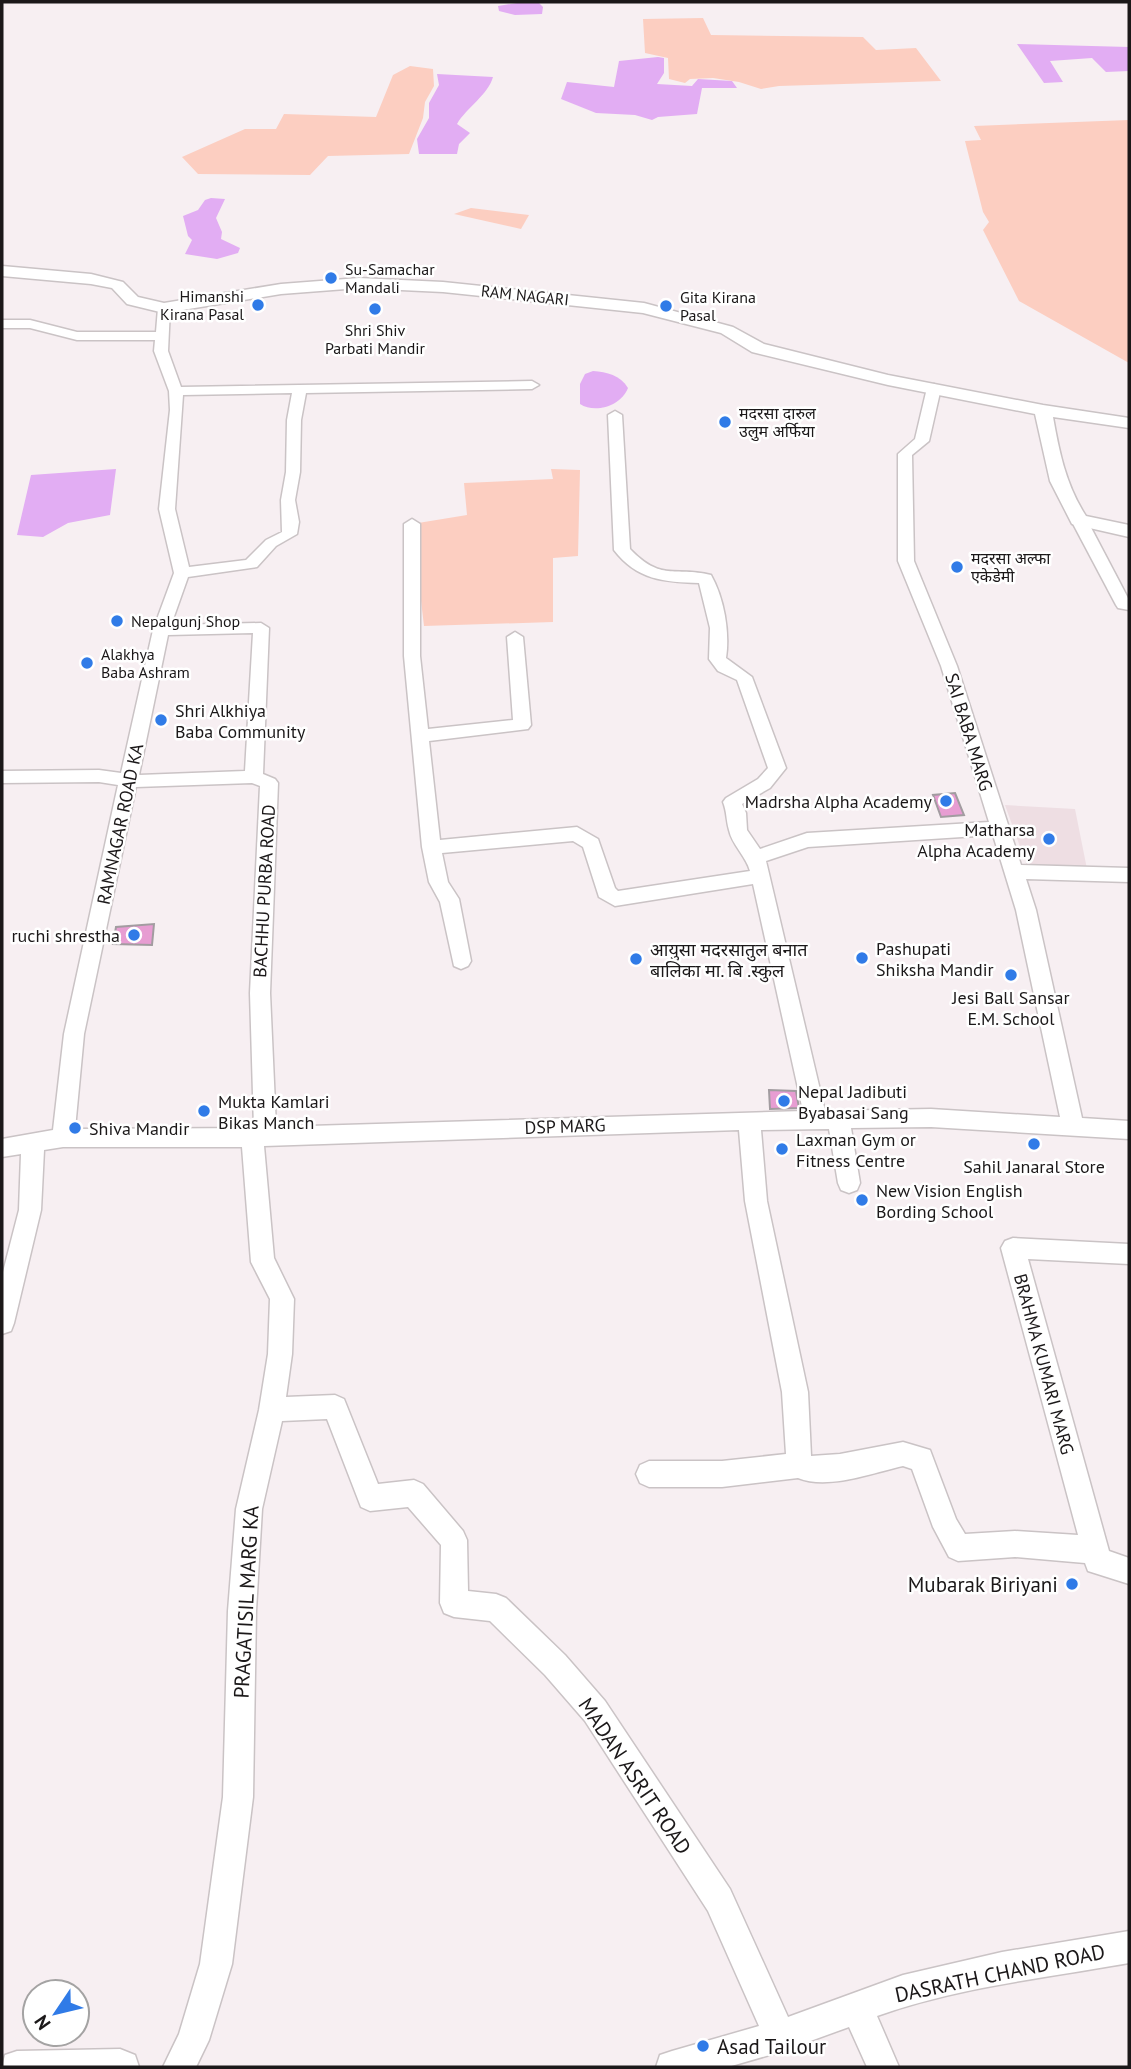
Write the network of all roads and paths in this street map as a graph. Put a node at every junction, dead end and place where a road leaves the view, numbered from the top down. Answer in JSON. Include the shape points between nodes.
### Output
{"nodes":[{"id":1,"x":2,"y":271,"type":"edge"},
{"id":2,"x":164,"y":308,"type":"junction"},
{"id":3,"x":2,"y":324,"type":"edge"},
{"id":4,"x":161,"y":336,"type":"junction"},
{"id":5,"x":532,"y":385,"type":"dead end"},
{"id":6,"x":934,"y":388,"type":"junction"},
{"id":7,"x":300,"y":389,"type":"junction"},
{"id":8,"x":176,"y":391,"type":"junction"},
{"id":9,"x":1043,"y":410,"type":"junction"},
{"id":10,"x":615,"y":415,"type":"dead end"},
{"id":11,"x":1129,"y":423,"type":"edge"},
{"id":12,"x":1079,"y":520,"type":"junction"},
{"id":13,"x":412,"y":524,"type":"dead end"},
{"id":14,"x":1129,"y":531,"type":"edge"},
{"id":15,"x":182,"y":573,"type":"junction"},
{"id":16,"x":1129,"y":605,"type":"edge"},
{"id":17,"x":161,"y":630,"type":"junction"},
{"id":18,"x":515,"y":637,"type":"dead end"},
{"id":19,"x":421,"y":736,"type":"junction"},
{"id":20,"x":2,"y":777,"type":"edge"},
{"id":21,"x":254,"y":777,"type":"junction"},
{"id":22,"x":130,"y":781,"type":"junction"},
{"id":23,"x":999,"y":828,"type":"junction"},
{"id":24,"x":430,"y":847,"type":"junction"},
{"id":25,"x":759,"y":867,"type":"junction"},
{"id":26,"x":1013,"y":872,"type":"junction"},
{"id":27,"x":1129,"y":875,"type":"edge"},
{"id":28,"x":461,"y":961,"type":"dead end"},
{"id":29,"x":827,"y":1120,"type":"junction"},
{"id":30,"x":749,"y":1121,"type":"junction"},
{"id":31,"x":1073,"y":1126,"type":"junction"},
{"id":32,"x":1129,"y":1130,"type":"edge"},
{"id":33,"x":258,"y":1137,"type":"junction"},
{"id":34,"x":63,"y":1138,"type":"junction"},
{"id":35,"x":33,"y":1144,"type":"junction"},
{"id":36,"x":2,"y":1148,"type":"edge"},
{"id":37,"x":849,"y":1183,"type":"dead end"},
{"id":38,"x":1129,"y":1254,"type":"edge"},
{"id":39,"x":2,"y":1323,"type":"edge"},
{"id":40,"x":272,"y":1410,"type":"junction"},
{"id":41,"x":799,"y":1465,"type":"junction"},
{"id":42,"x":649,"y":1474,"type":"dead end"},
{"id":43,"x":1095,"y":1550,"type":"junction"},
{"id":44,"x":1129,"y":1571,"type":"edge"},
{"id":45,"x":1129,"y":1947,"type":"edge"},
{"id":46,"x":857,"y":2007,"type":"junction"},
{"id":47,"x":780,"y":2036,"type":"junction"},
{"id":48,"x":17,"y":2067,"type":"edge"},
{"id":49,"x":123,"y":2067,"type":"edge"},
{"id":50,"x":180,"y":2067,"type":"edge"},
{"id":51,"x":672,"y":2067,"type":"edge"},
{"id":52,"x":883,"y":2067,"type":"edge"}],
"edges":[{"from":1,"to":2,"type":"main road","name":"RAM NAGARI","via":[[91,279],[117,285],[133,301]]},
{"from":2,"to":4,"type":"street"},
{"from":2,"to":6,"type":"main road","name":"RAM NAGARI","via":[[281,289],[359,283],[547,297],[644,308],[727,330],[758,348]]},
{"from":3,"to":4,"type":"street","via":[[30,324],[78,336]]},
{"from":4,"to":8,"type":"street","via":[[161,351]]},
{"from":5,"to":7,"type":"street"},
{"from":6,"to":9,"type":"main road","name":"RAM NAGARI"},
{"from":6,"to":23,"type":"street","name":"SAI BABA MARG","via":[[922,441],[905,454],[906,561],[949,666]]},
{"from":7,"to":8,"type":"street"},
{"from":7,"to":15,"type":"street","via":[[294,420],[289,534],[271,543],[251,564]]},
{"from":8,"to":15,"type":"street","via":[[167,509]]},
{"from":9,"to":11,"type":"main road","name":"RAM NAGARI"},
{"from":9,"to":12,"type":"main road","via":[[1050,453],[1066,502]]},
{"from":10,"to":25,"type":"street","via":[[622,550],[639,570],[657,576],[705,578],[719,622],[717,659],[744,677],[777,768],[775,775],[732,803],[738,831]]},
{"from":12,"to":14,"type":"main road"},
{"from":12,"to":16,"type":"street","via":[[1124,606]]},
{"from":13,"to":19,"type":"street","via":[[412,656]]},
{"from":15,"to":17,"type":"street","name":"RAMNAGAR ROAD KA"},
{"from":17,"to":21,"type":"street","via":[[261,628]]},
{"from":17,"to":22,"type":"street","name":"RAMNAGAR ROAD KA"},
{"from":18,"to":19,"type":"street","via":[[522,725]]},
{"from":19,"to":24,"type":"street"},
{"from":20,"to":22,"type":"street","via":[[99,776]]},
{"from":21,"to":22,"type":"street"},
{"from":21,"to":33,"type":"street","name":"BACHHU PURBA ROAD","via":[[269,783]]},
{"from":22,"to":34,"type":"street","name":"RAMNAGAR ROAD KA","via":[[74,1034]]},
{"from":23,"to":25,"type":"street","via":[[807,840]]},
{"from":23,"to":26,"type":"street","name":"SAI BABA MARG"},
{"from":24,"to":25,"type":"street","via":[[577,834],[592,844],[606,892],[615,900]]},
{"from":24,"to":28,"type":"street","via":[[443,895],[449,899]]},
{"from":25,"to":29,"type":"street"},
{"from":26,"to":27,"type":"street"},
{"from":26,"to":31,"type":"street","name":"SAI BABA MARG","via":[[1026,910]]},
{"from":29,"to":30,"type":"street","name":"DSP MARG"},
{"from":29,"to":31,"type":"street","name":"DSP MARG","via":[[931,1118]]},
{"from":29,"to":37,"type":"street"},
{"from":30,"to":33,"type":"street","name":"DSP MARG"},
{"from":30,"to":41,"type":"street","via":[[756,1201],[795,1392]]},
{"from":31,"to":32,"type":"street","name":"DSP MARG"},
{"from":33,"to":34,"type":"street","name":"DSP MARG"},
{"from":33,"to":40,"type":"street","name":"PRAGATISIL MARG KA","via":[[263,1262],[282,1299]]},
{"from":34,"to":35,"type":"street","name":"DSP MARG"},
{"from":35,"to":36,"type":"street","name":"DSP MARG"},
{"from":35,"to":39,"type":"street","via":[[30,1210]]},
{"from":38,"to":43,"type":"street","name":"BRAHMA KUMARI MARG","via":[[1013,1248]]},
{"from":40,"to":47,"type":"street","name":"MADAN ASRIT ROAD","via":[[335,1408],[370,1498],[414,1493],[454,1540],[454,1603],[496,1608],[594,1711],[719,1900]]},
{"from":40,"to":50,"type":"street","name":"PRAGATISIL MARG KA","via":[[249,1509],[238,1797],[216,1964]]},
{"from":41,"to":42,"type":"street","via":[[722,1474]]},
{"from":41,"to":43,"type":"street","via":[[808,1469],[840,1467],[903,1454],[921,1459],[958,1548],[1015,1544]]},
{"from":43,"to":44,"type":"street","via":[[1098,1561]]},
{"from":45,"to":46,"type":"street","name":"DASRATH CHAND ROAD","via":[[1002,1968],[903,1991]]},
{"from":46,"to":47,"type":"street","name":"DASRATH CHAND ROAD"},
{"from":46,"to":52,"type":"street"},
{"from":47,"to":51,"type":"street","name":"DASRATH CHAND ROAD"},
{"from":48,"to":49,"type":"street"}]}
